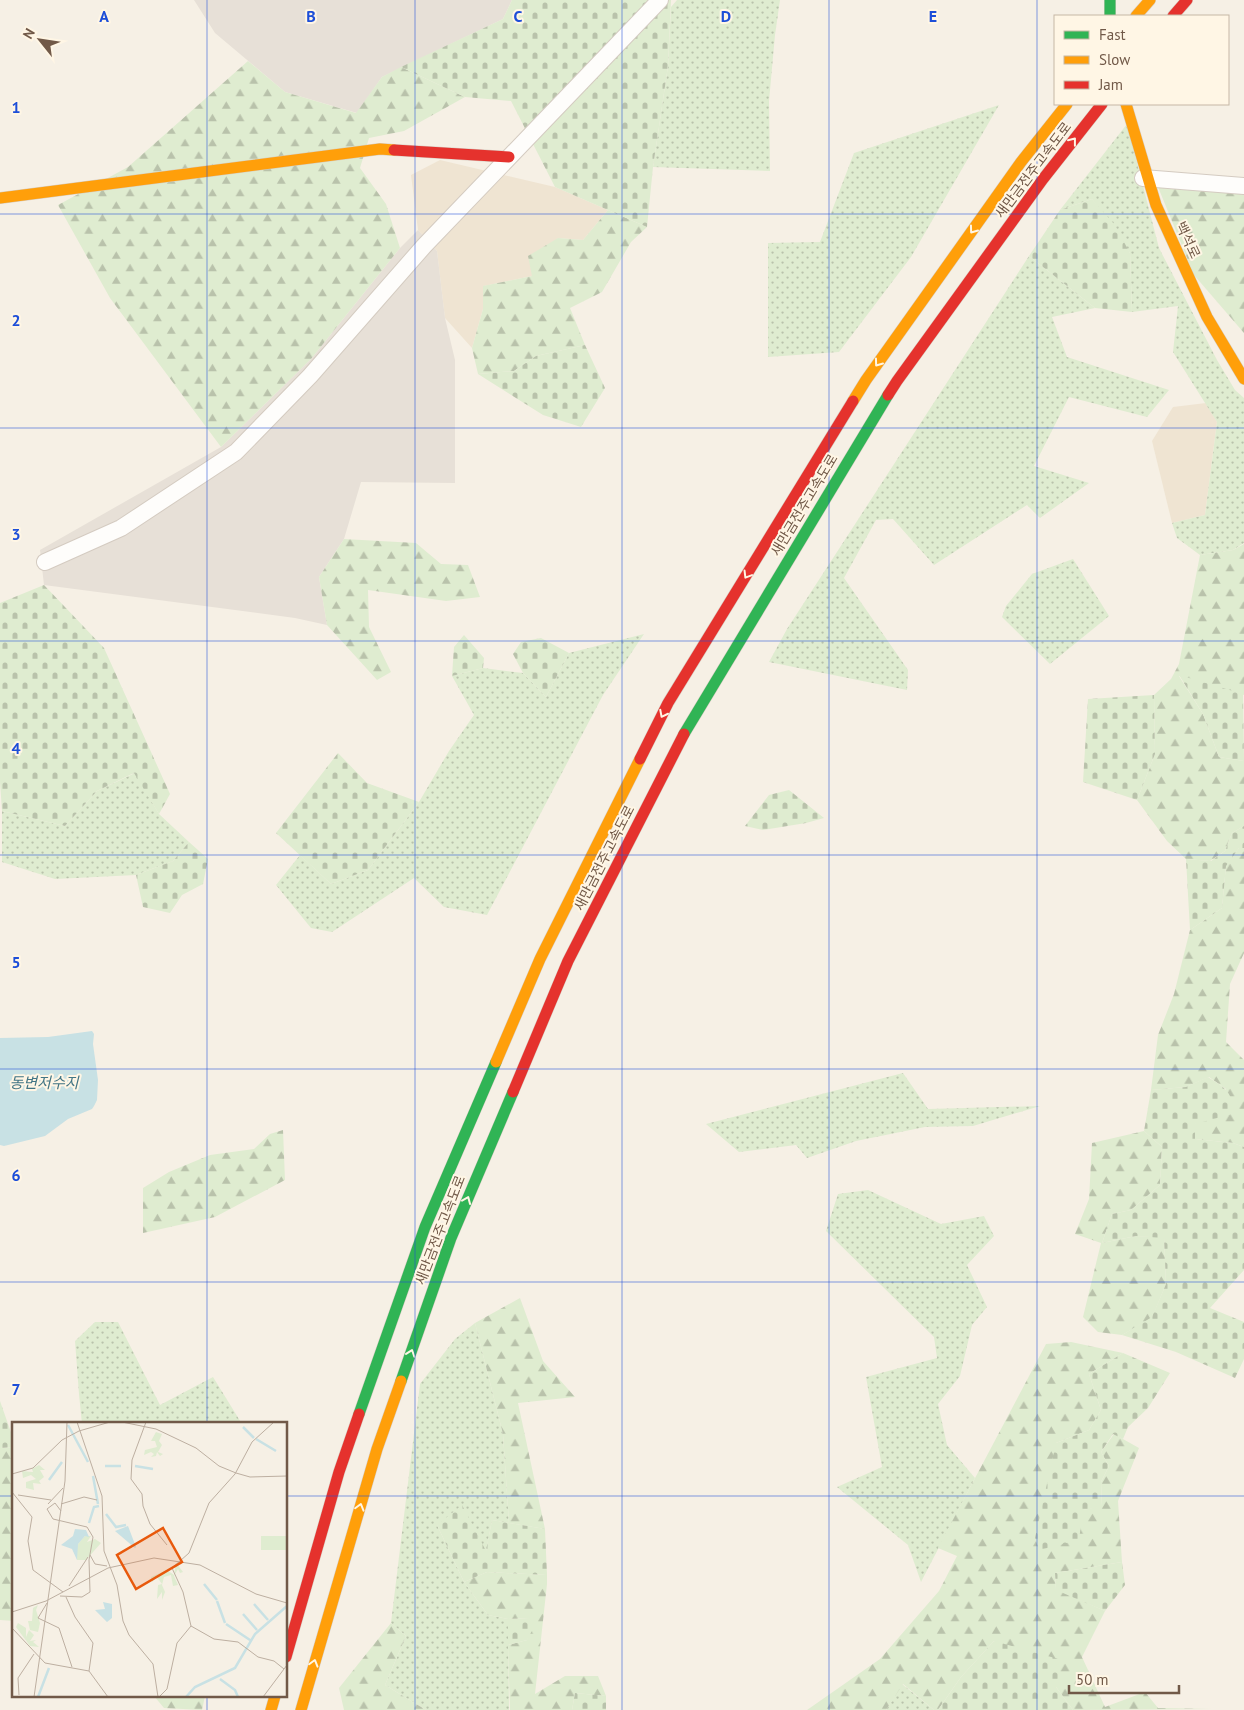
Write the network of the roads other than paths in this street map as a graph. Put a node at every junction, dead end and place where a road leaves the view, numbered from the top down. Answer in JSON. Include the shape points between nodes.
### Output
{"nodes":[{"id":1,"x":660,"y":0,"type":"edge"},
{"id":2,"x":1110,"y":0,"type":"edge"},
{"id":3,"x":1150,"y":0,"type":"edge"},
{"id":4,"x":1187,"y":0,"type":"edge"},
{"id":5,"x":1110,"y":15,"type":"edge"},
{"id":6,"x":1137,"y":15,"type":"edge"},
{"id":7,"x":1174,"y":15,"type":"edge"},
{"id":8,"x":1066,"y":105,"type":"edge"},
{"id":9,"x":1101,"y":105,"type":"edge"},
{"id":10,"x":1126,"y":105,"type":"edge"},
{"id":11,"x":509,"y":157,"type":"junction"},
{"id":12,"x":1145,"y":178,"type":"junction"},
{"id":13,"x":1244,"y":186,"type":"edge"},
{"id":14,"x":0,"y":198,"type":"edge"},
{"id":15,"x":1244,"y":379,"type":"edge"},
{"id":16,"x":45,"y":562,"type":"dead end"},
{"id":17,"x":288,"y":1650,"type":"edge"},
{"id":18,"x":301,"y":1710,"type":"edge"}],
"edges":[{"from":1,"to":11,"type":"street"},
{"from":2,"to":5,"type":"main road"},
{"from":3,"to":6,"type":"main road"},
{"from":4,"to":7,"type":"main road"},
{"from":8,"to":17,"type":"main road","name":"새만금전주고속도로","one_way":true,"via":[[1021,162],[866,380],[674,694],[540,959],[425,1227],[339,1472]]},
{"from":18,"to":9,"type":"main road","name":"새만금전주고속도로","one_way":true,"via":[[377,1449],[451,1238],[568,961],[687,728],[897,381]]},
{"from":10,"to":12,"type":"main road","name":"백석로"},
{"from":11,"to":14,"type":"main road","via":[[380,149]]},
{"from":11,"to":16,"type":"street","via":[[424,246],[310,376],[236,452],[121,528]]},
{"from":12,"to":13,"type":"street"},
{"from":12,"to":15,"type":"main road","name":"백석로","via":[[1207,317]]}]}
